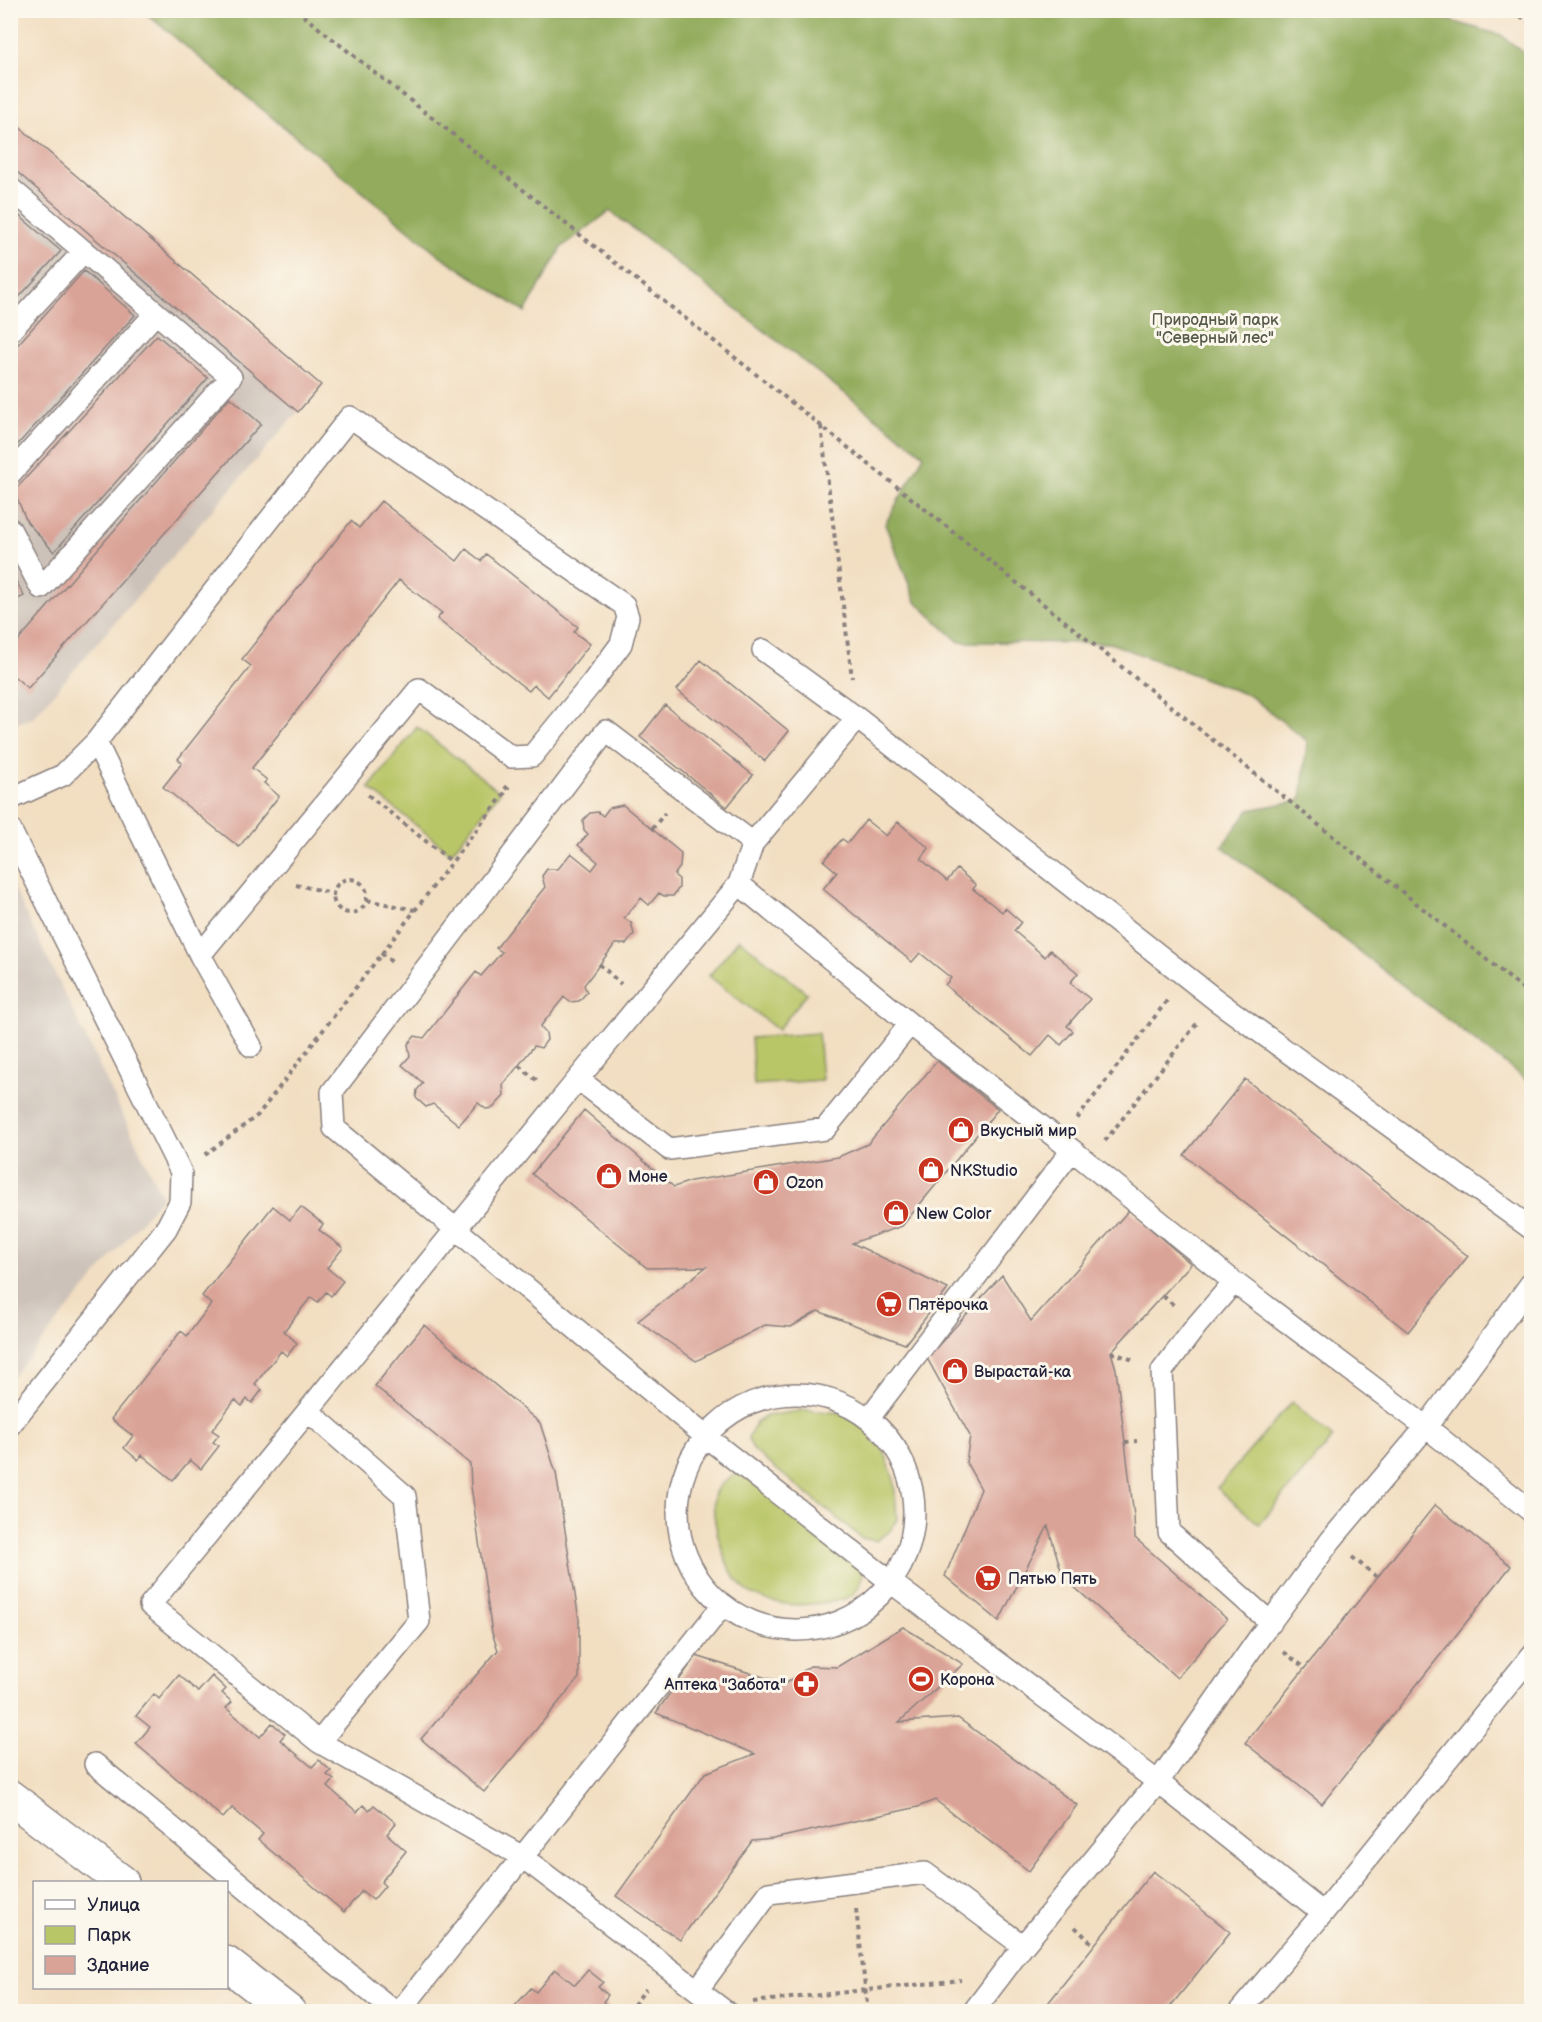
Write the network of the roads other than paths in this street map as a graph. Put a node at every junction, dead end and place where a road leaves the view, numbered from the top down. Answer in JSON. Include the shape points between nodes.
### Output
{"nodes":[{"id":1,"x":10,"y":188,"type":"edge"},
{"id":2,"x":84,"y":251,"type":"junction"},
{"id":3,"x":156,"y":313,"type":"junction"},
{"id":4,"x":10,"y":331,"type":"edge"},
{"id":5,"x":10,"y":474,"type":"edge"},
{"id":6,"x":10,"y":529,"type":"edge"},
{"id":7,"x":763,"y":650,"type":"dead end"},
{"id":8,"x":857,"y":718,"type":"junction"},
{"id":9,"x":96,"y":742,"type":"junction"},
{"id":10,"x":10,"y":799,"type":"edge"},
{"id":11,"x":10,"y":829,"type":"edge"},
{"id":12,"x":753,"y":843,"type":"junction"},
{"id":13,"x":739,"y":884,"type":"junction"},
{"id":14,"x":200,"y":956,"type":"junction"},
{"id":15,"x":910,"y":1024,"type":"junction"},
{"id":16,"x":251,"y":1046,"type":"dead end"},
{"id":17,"x":578,"y":1079,"type":"junction"},
{"id":18,"x":1074,"y":1151,"type":"junction"},
{"id":19,"x":1532,"y":1229,"type":"edge"},
{"id":20,"x":455,"y":1230,"type":"junction"},
{"id":21,"x":1234,"y":1282,"type":"junction"},
{"id":22,"x":1532,"y":1282,"type":"edge"},
{"id":23,"x":308,"y":1411,"type":"junction"},
{"id":24,"x":869,"y":1418,"type":"junction"},
{"id":25,"x":10,"y":1425,"type":"edge"},
{"id":26,"x":1426,"y":1427,"type":"junction"},
{"id":27,"x":705,"y":1436,"type":"junction"},
{"id":28,"x":1532,"y":1512,"type":"edge"},
{"id":29,"x":892,"y":1583,"type":"junction"},
{"id":30,"x":723,"y":1605,"type":"junction"},
{"id":31,"x":1271,"y":1623,"type":"junction"},
{"id":32,"x":1532,"y":1655,"type":"edge"},
{"id":33,"x":318,"y":1742,"type":"junction"},
{"id":34,"x":95,"y":1764,"type":"dead end"},
{"id":35,"x":1158,"y":1782,"type":"junction"},
{"id":36,"x":10,"y":1797,"type":"edge"},
{"id":37,"x":521,"y":1856,"type":"junction"},
{"id":38,"x":121,"y":1881,"type":"edge"},
{"id":39,"x":1323,"y":1913,"type":"junction"},
{"id":40,"x":1023,"y":1947,"type":"junction"},
{"id":41,"x":228,"y":1966,"type":"edge"},
{"id":42,"x":698,"y":1989,"type":"junction"},
{"id":43,"x":722,"y":2009,"type":"edge"},
{"id":44,"x":289,"y":2012,"type":"edge"},
{"id":45,"x":397,"y":2012,"type":"edge"},
{"id":46,"x":973,"y":2012,"type":"edge"},
{"id":47,"x":1239,"y":2012,"type":"edge"}],
"edges":[{"from":1,"to":2,"type":"lane"},
{"from":2,"to":3,"type":"lane"},
{"from":2,"to":4,"type":"lane"},
{"from":3,"to":5,"type":"lane"},
{"from":3,"to":6,"type":"lane","via":[[231,376],[41,588]]},
{"from":7,"to":8,"type":"lane"},
{"from":8,"to":12,"type":"lane"},
{"from":8,"to":19,"type":"lane","via":[[1216,1000]]},
{"from":9,"to":10,"type":"lane","via":[[63,775]]},
{"from":9,"to":14,"type":"lane"},
{"from":9,"to":14,"type":"lane","via":[[350,417],[624,605],[628,617],[621,644],[532,756],[511,757],[419,689]]},
{"from":11,"to":25,"type":"lane","via":[[181,1172],[180,1202],[166,1229]]},
{"from":12,"to":13,"type":"lane"},
{"from":12,"to":20,"type":"lane","via":[[606,731],[332,1092],[334,1128]]},
{"from":13,"to":15,"type":"lane"},
{"from":13,"to":17,"type":"lane"},
{"from":14,"to":16,"type":"lane"},
{"from":15,"to":17,"type":"lane","via":[[825,1129],[669,1149]]},
{"from":15,"to":18,"type":"lane"},
{"from":17,"to":20,"type":"lane"},
{"from":18,"to":21,"type":"lane"},
{"from":18,"to":24,"type":"lane"},
{"from":20,"to":23,"type":"lane"},
{"from":20,"to":27,"type":"lane"},
{"from":21,"to":26,"type":"lane"},
{"from":21,"to":31,"type":"lane","via":[[1162,1371],[1169,1532]]},
{"from":22,"to":26,"type":"lane"},
{"from":23,"to":33,"type":"lane","via":[[405,1496],[419,1621]]},
{"from":23,"to":33,"type":"lane","via":[[150,1605]]},
{"from":24,"to":27,"type":"lane","via":[[837,1401],[802,1394],[774,1396],[732,1412]]},
{"from":24,"to":29,"type":"lane","via":[[894,1445],[910,1478],[914,1505],[908,1551]]},
{"from":26,"to":28,"type":"lane"},
{"from":26,"to":31,"type":"lane","via":[[1331,1540]]},
{"from":27,"to":29,"type":"lane"},
{"from":27,"to":30,"type":"lane","via":[[686,1468],[677,1505],[681,1543],[697,1577]]},
{"from":29,"to":30,"type":"lane","via":[[864,1610],[831,1626],[793,1630],[756,1624]]},
{"from":29,"to":35,"type":"lane"},
{"from":30,"to":37,"type":"lane"},
{"from":31,"to":35,"type":"lane"},
{"from":32,"to":39,"type":"lane"},
{"from":33,"to":37,"type":"lane"},
{"from":34,"to":45,"type":"lane"},
{"from":35,"to":39,"type":"lane"},
{"from":35,"to":40,"type":"lane"},
{"from":36,"to":38,"type":"street"},
{"from":37,"to":42,"type":"lane"},
{"from":37,"to":45,"type":"lane"},
{"from":39,"to":47,"type":"lane"},
{"from":40,"to":42,"type":"lane","via":[[925,1873],[853,1881],[769,1893]]},
{"from":40,"to":46,"type":"lane"},
{"from":41,"to":44,"type":"street"},
{"from":42,"to":43,"type":"lane"}]}
